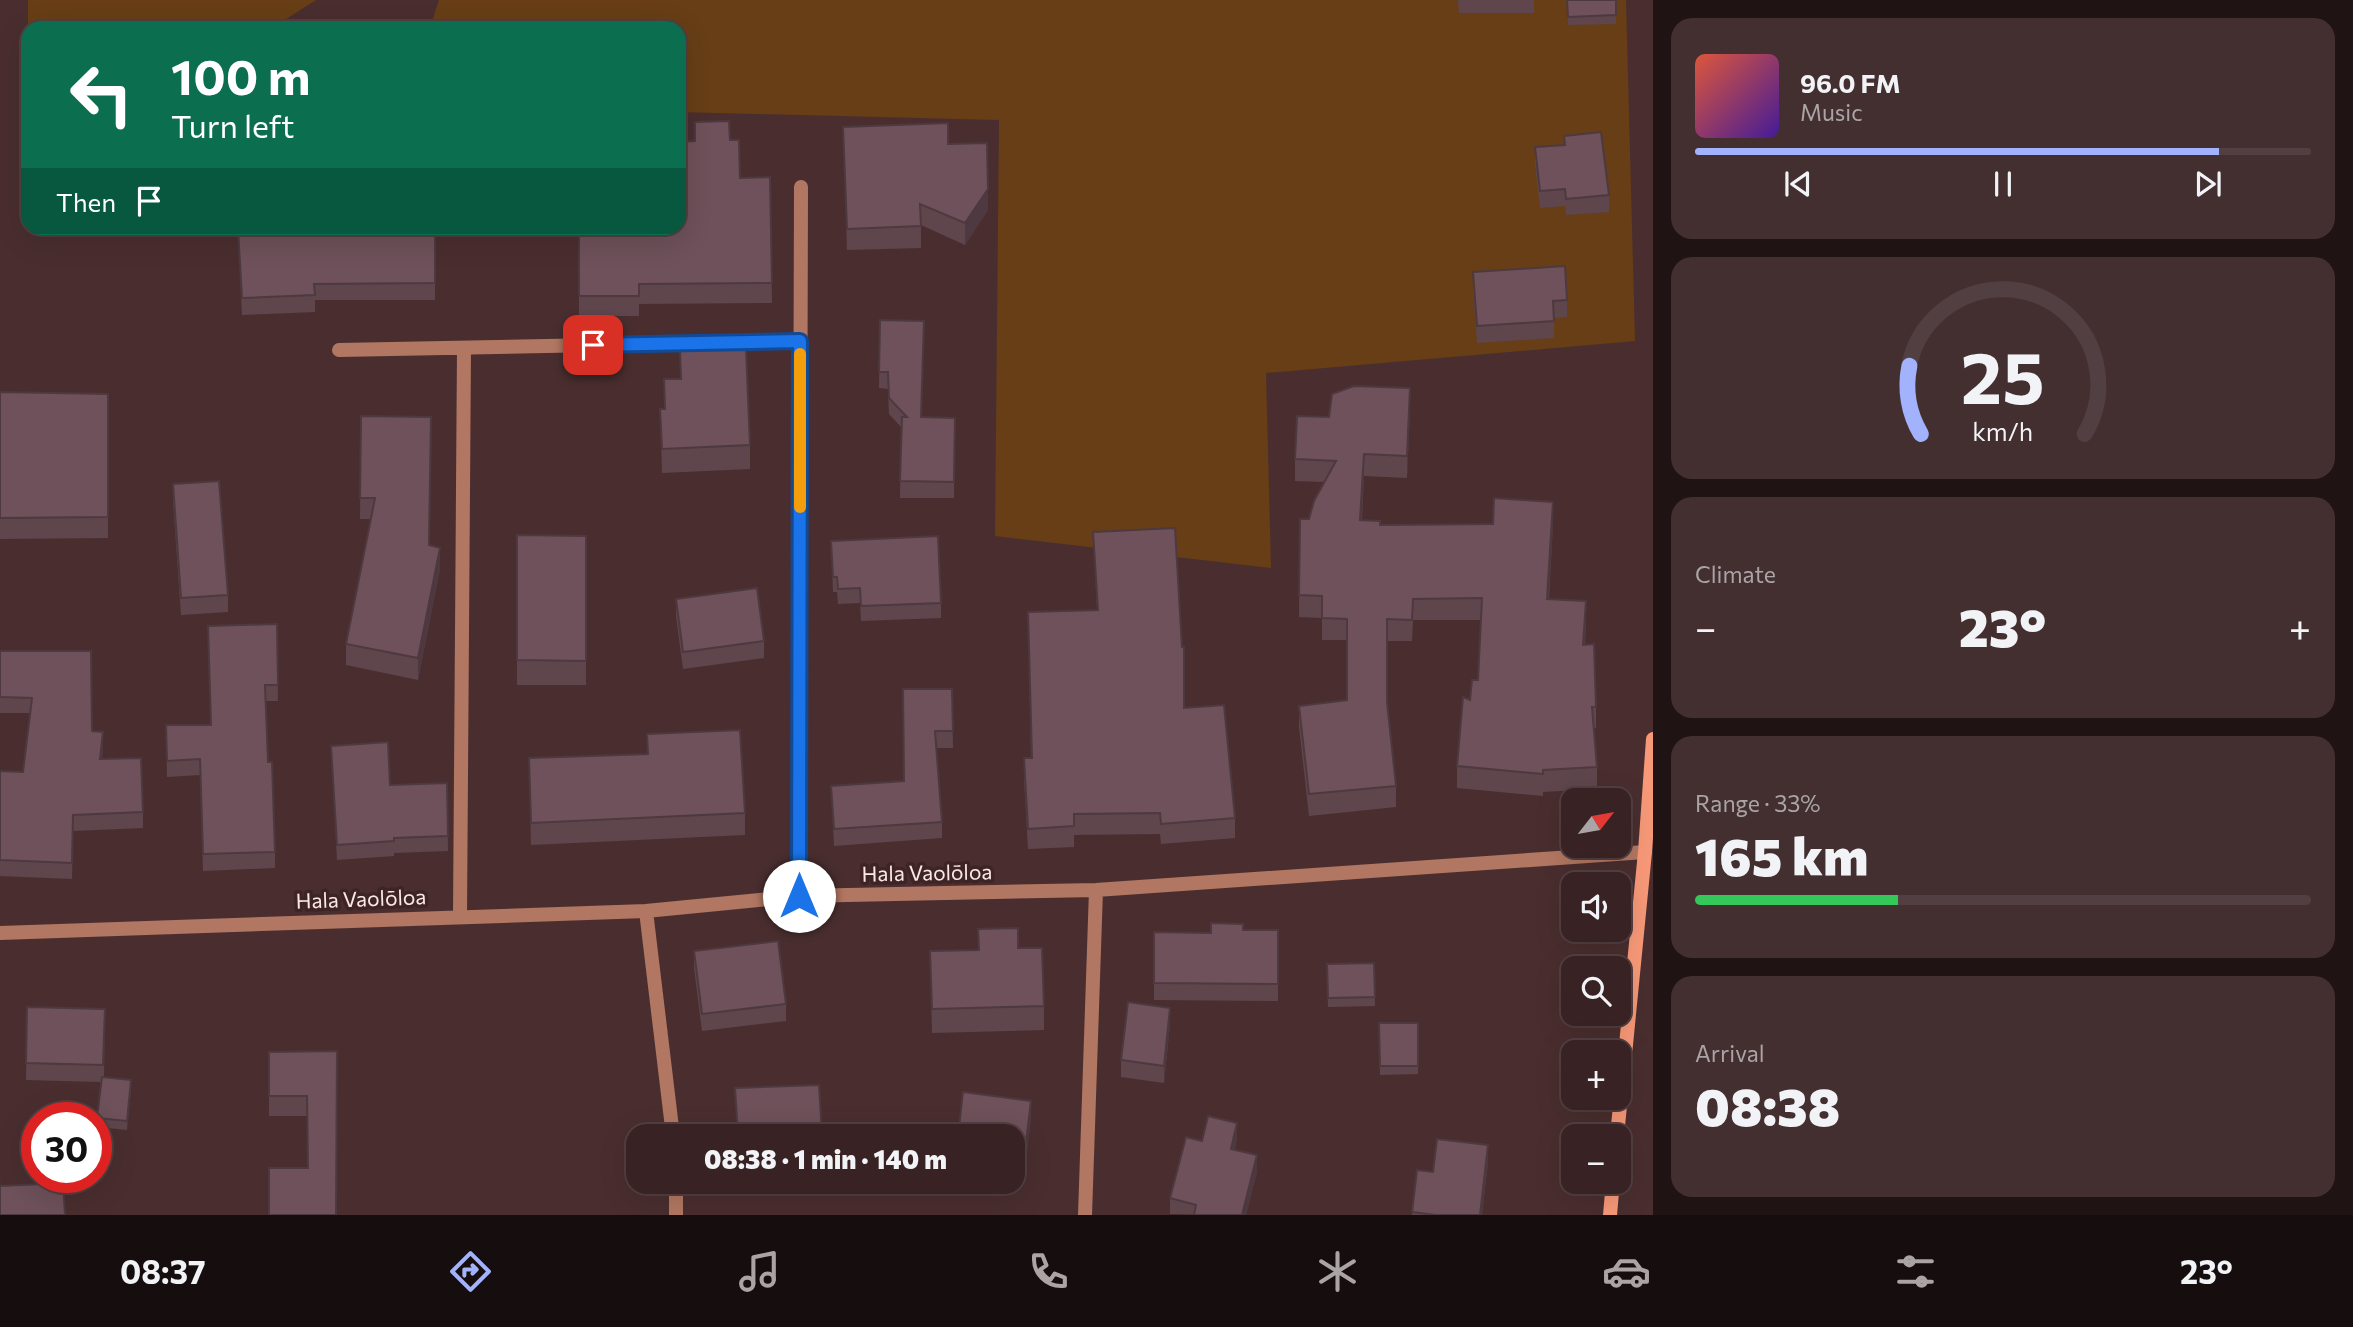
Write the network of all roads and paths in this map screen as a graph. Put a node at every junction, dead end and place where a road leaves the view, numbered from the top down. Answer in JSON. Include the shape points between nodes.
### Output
{"nodes":[{"id":1,"x":801,"y":187,"type":"dead end"},
{"id":2,"x":800,"y":341,"type":"junction"},
{"id":3,"x":464,"y":348,"type":"junction"},
{"id":4,"x":339,"y":350,"type":"dead end"},
{"id":5,"x":1653,"y":739,"type":"edge"},
{"id":6,"x":1645,"y":852,"type":"junction"},
{"id":7,"x":1096,"y":890,"type":"junction"},
{"id":8,"x":799,"y":896,"type":"junction"},
{"id":9,"x":646,"y":911,"type":"junction"},
{"id":10,"x":460,"y":916,"type":"junction"},
{"id":11,"x":0,"y":933,"type":"edge"},
{"id":12,"x":672,"y":1124,"type":"edge"},
{"id":13,"x":1618,"y":1124,"type":"edge"},
{"id":14,"x":676,"y":1194,"type":"edge"},
{"id":15,"x":1612,"y":1194,"type":"edge"},
{"id":16,"x":676,"y":1215,"type":"edge"},
{"id":17,"x":1085,"y":1215,"type":"edge"},
{"id":18,"x":1610,"y":1215,"type":"edge"}],
"edges":[{"from":1,"to":2,"type":"street"},
{"from":2,"to":3,"type":"street"},
{"from":2,"to":8,"type":"street"},
{"from":3,"to":4,"type":"street"},
{"from":3,"to":10,"type":"street"},
{"from":5,"to":6,"type":"main road"},
{"from":6,"to":7,"type":"street","name":"Hala Vaolōloa"},
{"from":6,"to":13,"type":"main road"},
{"from":7,"to":8,"type":"street","name":"Hala Vaolōloa"},
{"from":7,"to":17,"type":"street"},
{"from":8,"to":9,"type":"street","name":"Hala Vaolōloa"},
{"from":9,"to":10,"type":"street","name":"Hala Vaolōloa"},
{"from":9,"to":12,"type":"street"},
{"from":10,"to":11,"type":"street","name":"Hala Vaolōloa"},
{"from":14,"to":16,"type":"street"},
{"from":15,"to":18,"type":"main road"}]}
